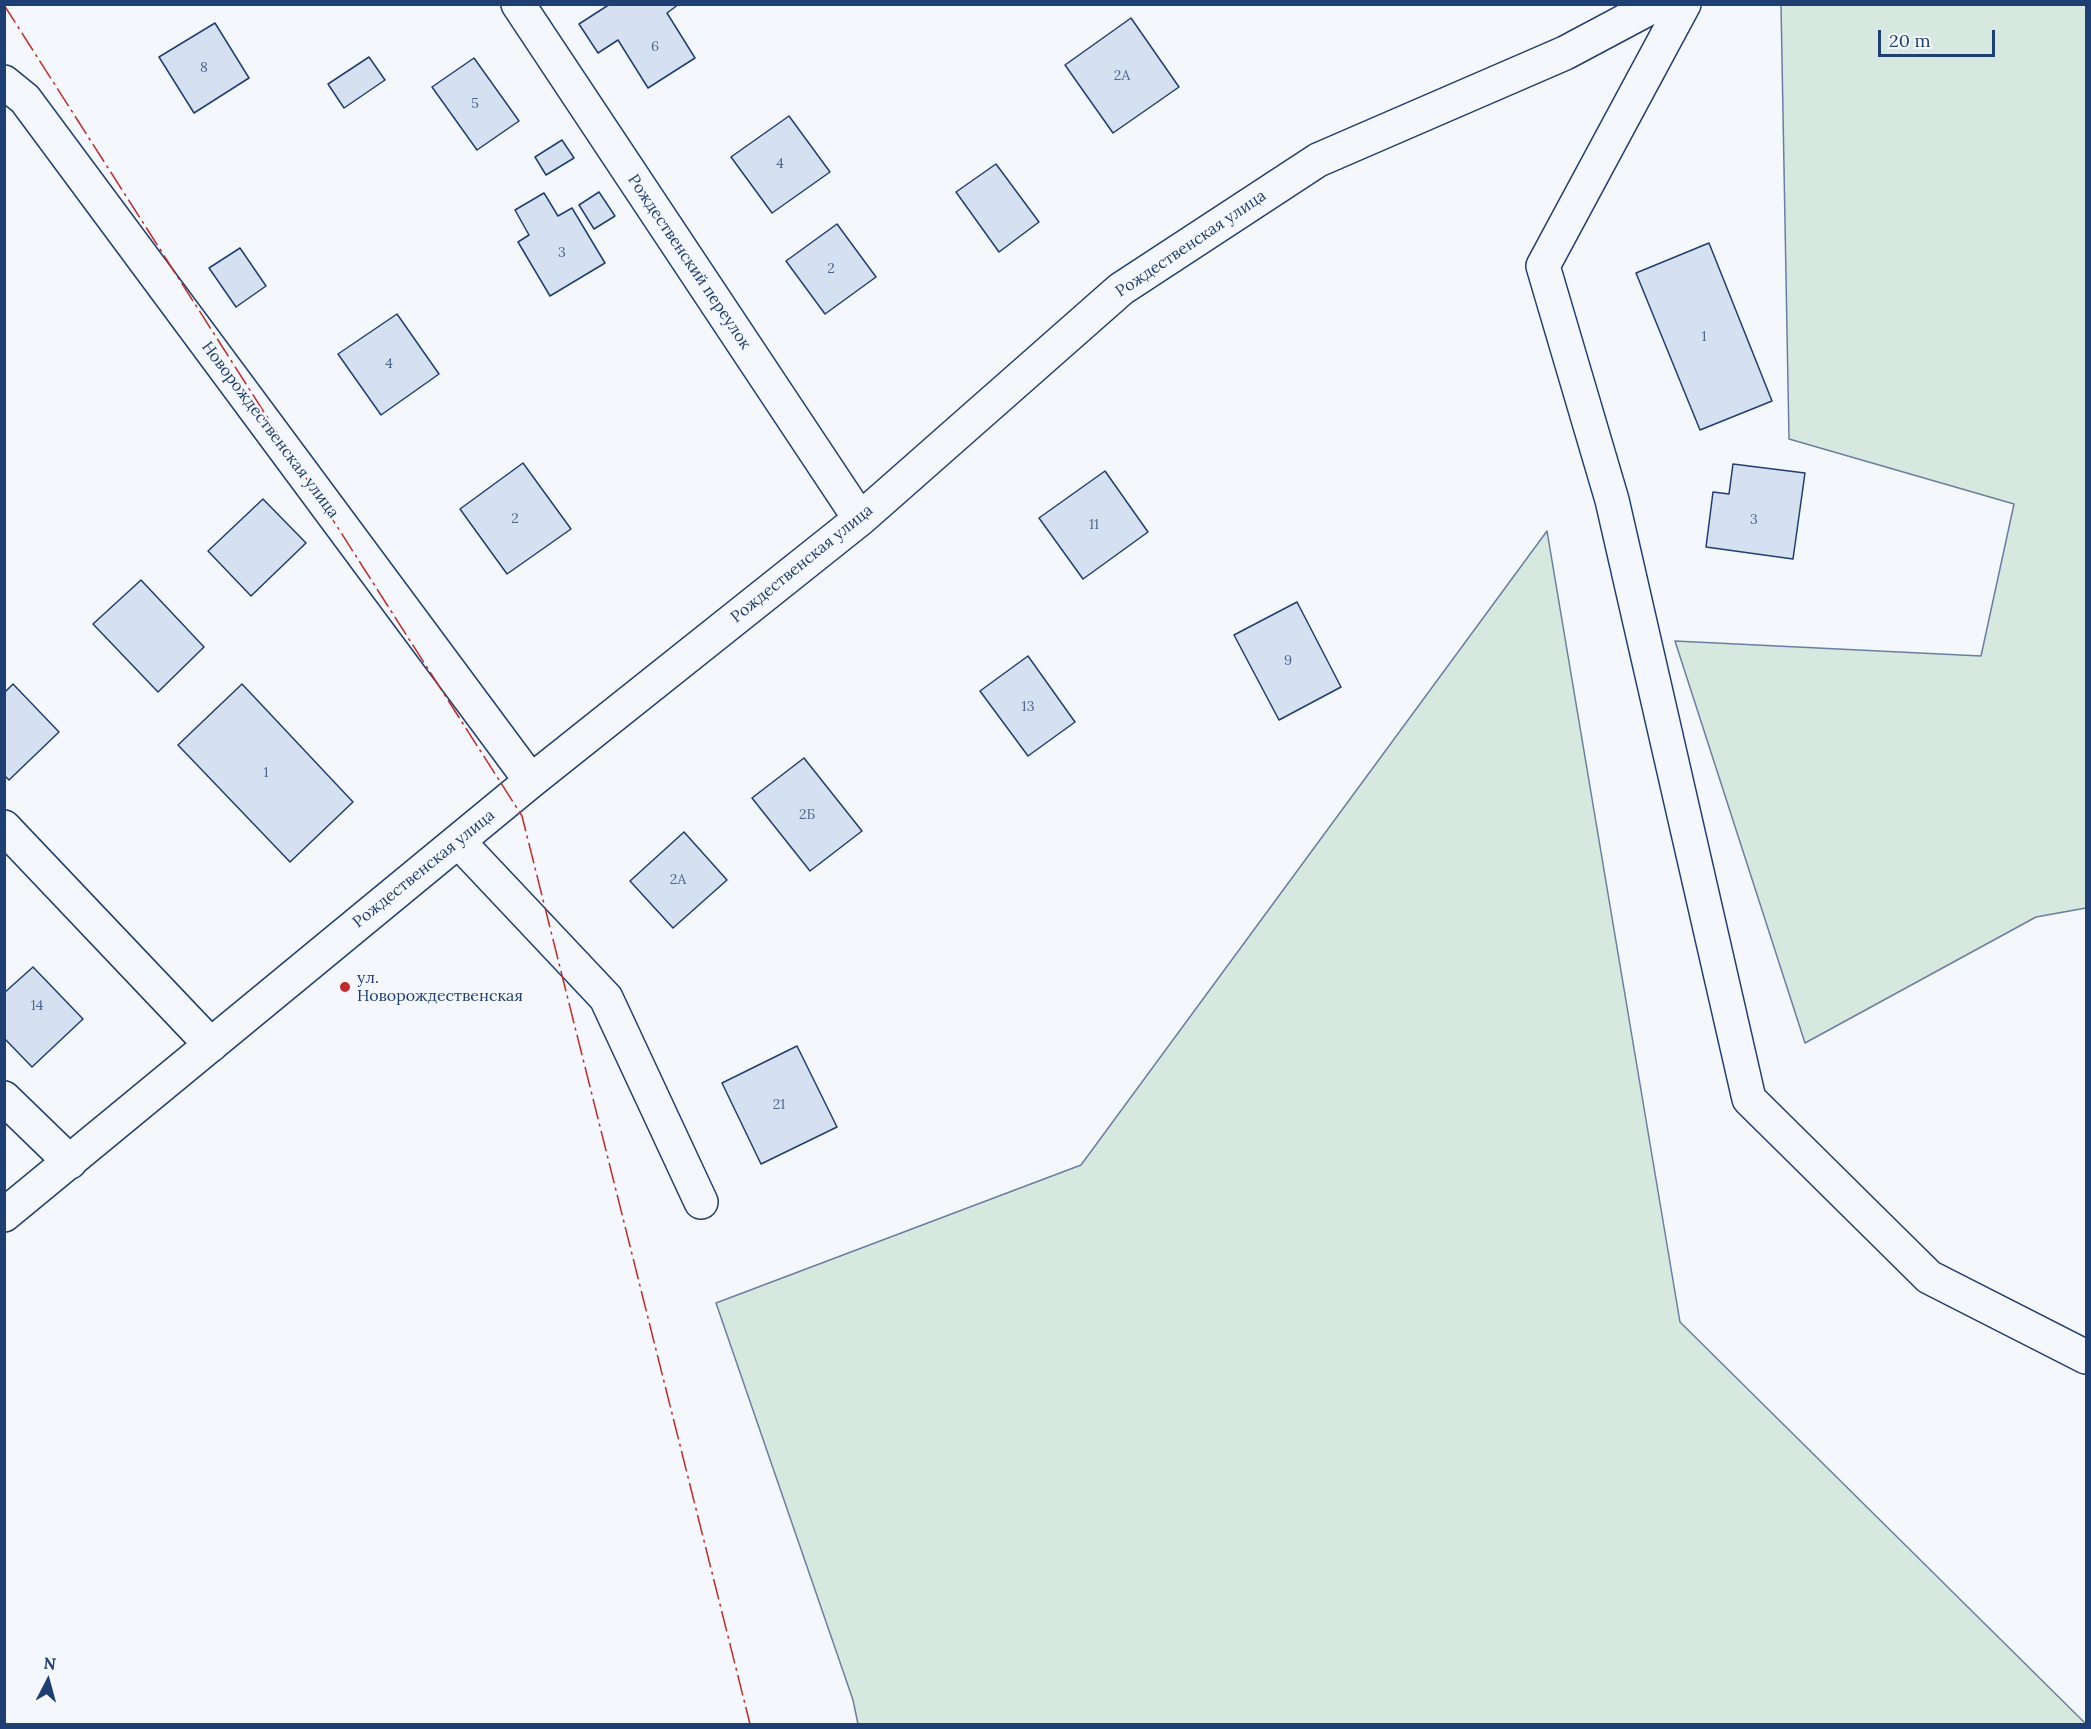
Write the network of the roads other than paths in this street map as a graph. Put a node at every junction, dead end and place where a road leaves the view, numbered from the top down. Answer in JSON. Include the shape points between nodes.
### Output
{"nodes":[{"id":1,"x":518,"y":4,"type":"edge"},
{"id":2,"x":1657,"y":4,"type":"edge"},
{"id":3,"x":1684,"y":4,"type":"edge"},
{"id":4,"x":4,"y":82,"type":"edge"},
{"id":5,"x":860,"y":519,"type":"junction"},
{"id":6,"x":531,"y":781,"type":"junction"},
{"id":7,"x":4,"y":826,"type":"edge"},
{"id":8,"x":458,"y":841,"type":"junction"},
{"id":9,"x":211,"y":1045,"type":"junction"},
{"id":10,"x":4,"y":1098,"type":"edge"},
{"id":11,"x":70,"y":1162,"type":"junction"},
{"id":12,"x":701,"y":1202,"type":"dead end"},
{"id":13,"x":4,"y":1215,"type":"edge"},
{"id":14,"x":2086,"y":1357,"type":"edge"}],
"edges":[{"from":1,"to":5,"type":"street","name":"Рождественский переулок"},
{"from":2,"to":5,"type":"street","name":"Рождественская улица","via":[[1565,53],[1318,160],[1121,289]]},
{"from":3,"to":14,"type":"street","via":[[1543,266],[1612,500],[1749,1099],[1929,1277]]},
{"from":4,"to":6,"type":"street","name":"Новорождественская улица","via":[[25,99]]},
{"from":5,"to":6,"type":"street","name":"Рождественская улица"},
{"from":6,"to":8,"type":"street","name":"Рождественская улица"},
{"from":7,"to":9,"type":"street"},
{"from":8,"to":9,"type":"street","name":"Рождественская улица"},
{"from":8,"to":12,"type":"street","via":[[606,998]]},
{"from":9,"to":11,"type":"street","name":"Рождественская улица"},
{"from":10,"to":11,"type":"street"},
{"from":11,"to":13,"type":"street","name":"Рождественская улица"}]}
